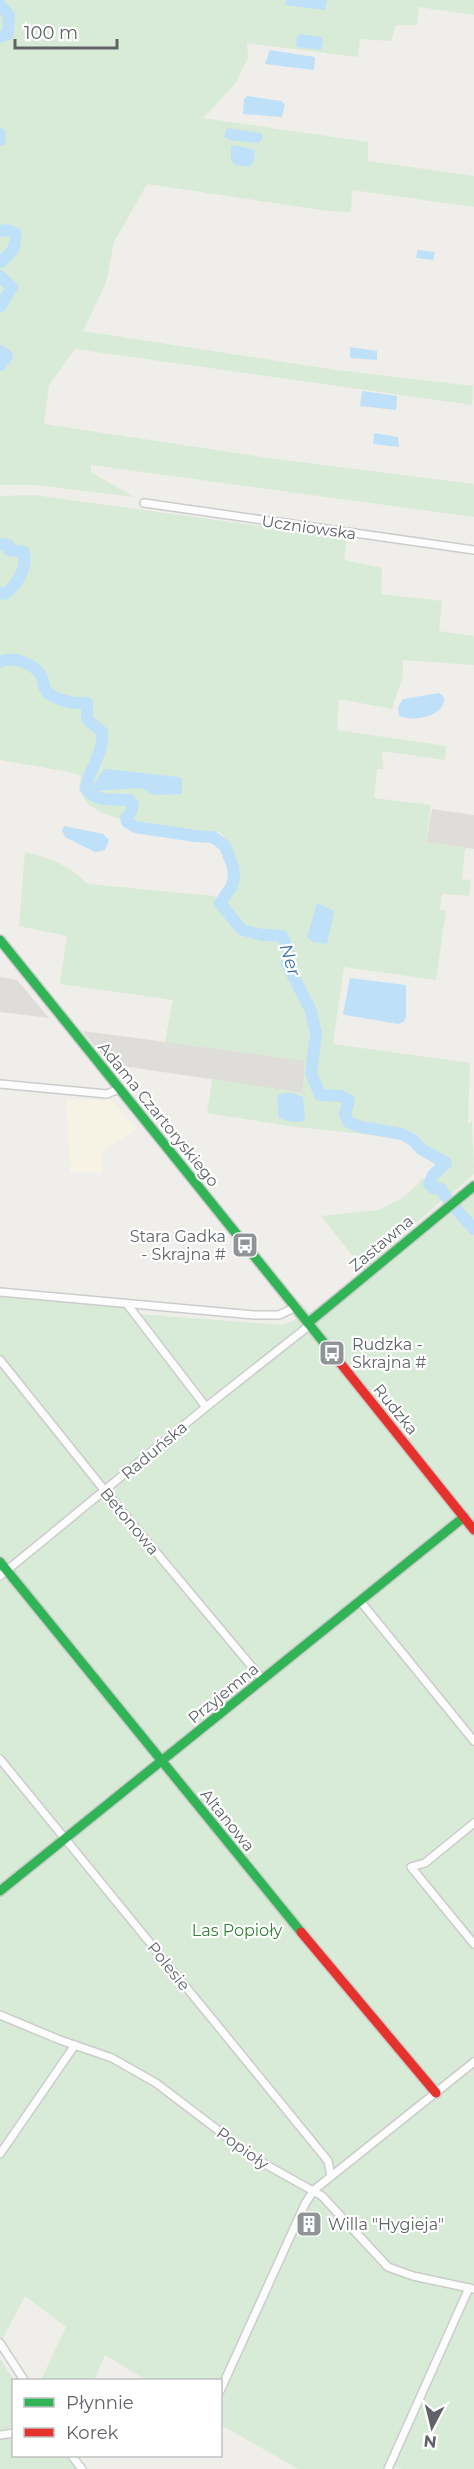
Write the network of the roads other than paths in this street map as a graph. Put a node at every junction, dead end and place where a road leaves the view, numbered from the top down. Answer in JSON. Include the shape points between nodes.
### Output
{"nodes":[{"id":1,"x":144,"y":503,"type":"dead end"},
{"id":2,"x":474,"y":549,"type":"edge"},
{"id":3,"x":0,"y":940,"type":"edge"},
{"id":4,"x":0,"y":1084,"type":"edge"},
{"id":5,"x":119,"y":1089,"type":"junction"},
{"id":6,"x":474,"y":1186,"type":"edge"},
{"id":7,"x":0,"y":1292,"type":"edge"},
{"id":8,"x":127,"y":1304,"type":"junction"},
{"id":9,"x":296,"y":1307,"type":"junction"},
{"id":10,"x":309,"y":1324,"type":"junction"},
{"id":11,"x":0,"y":1360,"type":"edge"},
{"id":12,"x":206,"y":1407,"type":"junction"},
{"id":13,"x":105,"y":1491,"type":"junction"},
{"id":14,"x":464,"y":1517,"type":"junction"},
{"id":15,"x":474,"y":1530,"type":"edge"},
{"id":16,"x":0,"y":1562,"type":"edge"},
{"id":17,"x":3,"y":1573,"type":"edge"},
{"id":18,"x":361,"y":1602,"type":"junction"},
{"id":19,"x":263,"y":1680,"type":"junction"},
{"id":20,"x":474,"y":1741,"type":"edge"},
{"id":21,"x":0,"y":1759,"type":"edge"},
{"id":22,"x":162,"y":1761,"type":"junction"},
{"id":23,"x":474,"y":1823,"type":"edge"},
{"id":24,"x":65,"y":1838,"type":"junction"},
{"id":25,"x":0,"y":1891,"type":"edge"},
{"id":26,"x":474,"y":1944,"type":"edge"},
{"id":27,"x":0,"y":2015,"type":"edge"},
{"id":28,"x":75,"y":2045,"type":"junction"},
{"id":29,"x":474,"y":2062,"type":"edge"},
{"id":30,"x":436,"y":2093,"type":"junction"},
{"id":31,"x":0,"y":2154,"type":"edge"},
{"id":32,"x":331,"y":2176,"type":"junction"},
{"id":33,"x":314,"y":2190,"type":"junction"},
{"id":34,"x":472,"y":2288,"type":"edge"},
{"id":35,"x":0,"y":2343,"type":"edge"},
{"id":36,"x":23,"y":2379,"type":"edge"},
{"id":37,"x":222,"y":2387,"type":"edge"},
{"id":38,"x":73,"y":2457,"type":"edge"},
{"id":39,"x":389,"y":2467,"type":"edge"},
{"id":40,"x":82,"y":2469,"type":"edge"},
{"id":41,"x":399,"y":2469,"type":"edge"}],
"edges":[{"from":1,"to":2,"type":"street","name":"Uczniowska"},
{"from":3,"to":5,"type":"street","name":"Adama Czartoryskiego"},
{"from":4,"to":5,"type":"street","via":[[107,1094]]},
{"from":5,"to":9,"type":"street","name":"Adama Czartoryskiego"},
{"from":6,"to":10,"type":"street","name":"Zastawna"},
{"from":7,"to":8,"type":"street"},
{"from":8,"to":9,"type":"street","via":[[261,1316],[279,1315]]},
{"from":8,"to":12,"type":"street"},
{"from":9,"to":10,"type":"street","name":"Rudzka"},
{"from":10,"to":12,"type":"street","name":"Raduńska"},
{"from":10,"to":14,"type":"street","name":"Rudzka"},
{"from":11,"to":13,"type":"street","name":"Betonowa"},
{"from":12,"to":13,"type":"street","name":"Raduńska"},
{"from":13,"to":17,"type":"street","name":"Raduńska"},
{"from":13,"to":19,"type":"street","name":"Betonowa"},
{"from":14,"to":15,"type":"street","name":"Rudzka"},
{"from":14,"to":18,"type":"street","name":"Przyjemna"},
{"from":16,"to":17,"type":"street","name":"Altanowa"},
{"from":17,"to":22,"type":"street","name":"Altanowa","via":[[85,1664]]},
{"from":18,"to":19,"type":"street","name":"Przyjemna"},
{"from":18,"to":20,"type":"street"},
{"from":19,"to":22,"type":"street","name":"Przyjemna"},
{"from":21,"to":24,"type":"street","name":"Polesie"},
{"from":22,"to":24,"type":"street","name":"Przyjemna"},
{"from":22,"to":30,"type":"street","name":"Altanowa"},
{"from":23,"to":26,"type":"street","via":[[425,1863],[411,1867]]},
{"from":24,"to":25,"type":"street","name":"Przyjemna"},
{"from":24,"to":32,"type":"street","name":"Polesie","via":[[328,2161]]},
{"from":27,"to":28,"type":"street","name":"Popioły"},
{"from":28,"to":31,"type":"street"},
{"from":28,"to":33,"type":"street","name":"Popioły","via":[[112,2058],[156,2083],[256,2159]]},
{"from":29,"to":30,"type":"street"},
{"from":30,"to":32,"type":"street"},
{"from":32,"to":33,"type":"street"},
{"from":33,"to":34,"type":"street","name":"Popioły","via":[[388,2267]]},
{"from":33,"to":37,"type":"street"},
{"from":34,"to":39,"type":"street"},
{"from":35,"to":36,"type":"street"},
{"from":38,"to":40,"type":"street"},
{"from":39,"to":41,"type":"street"}]}
